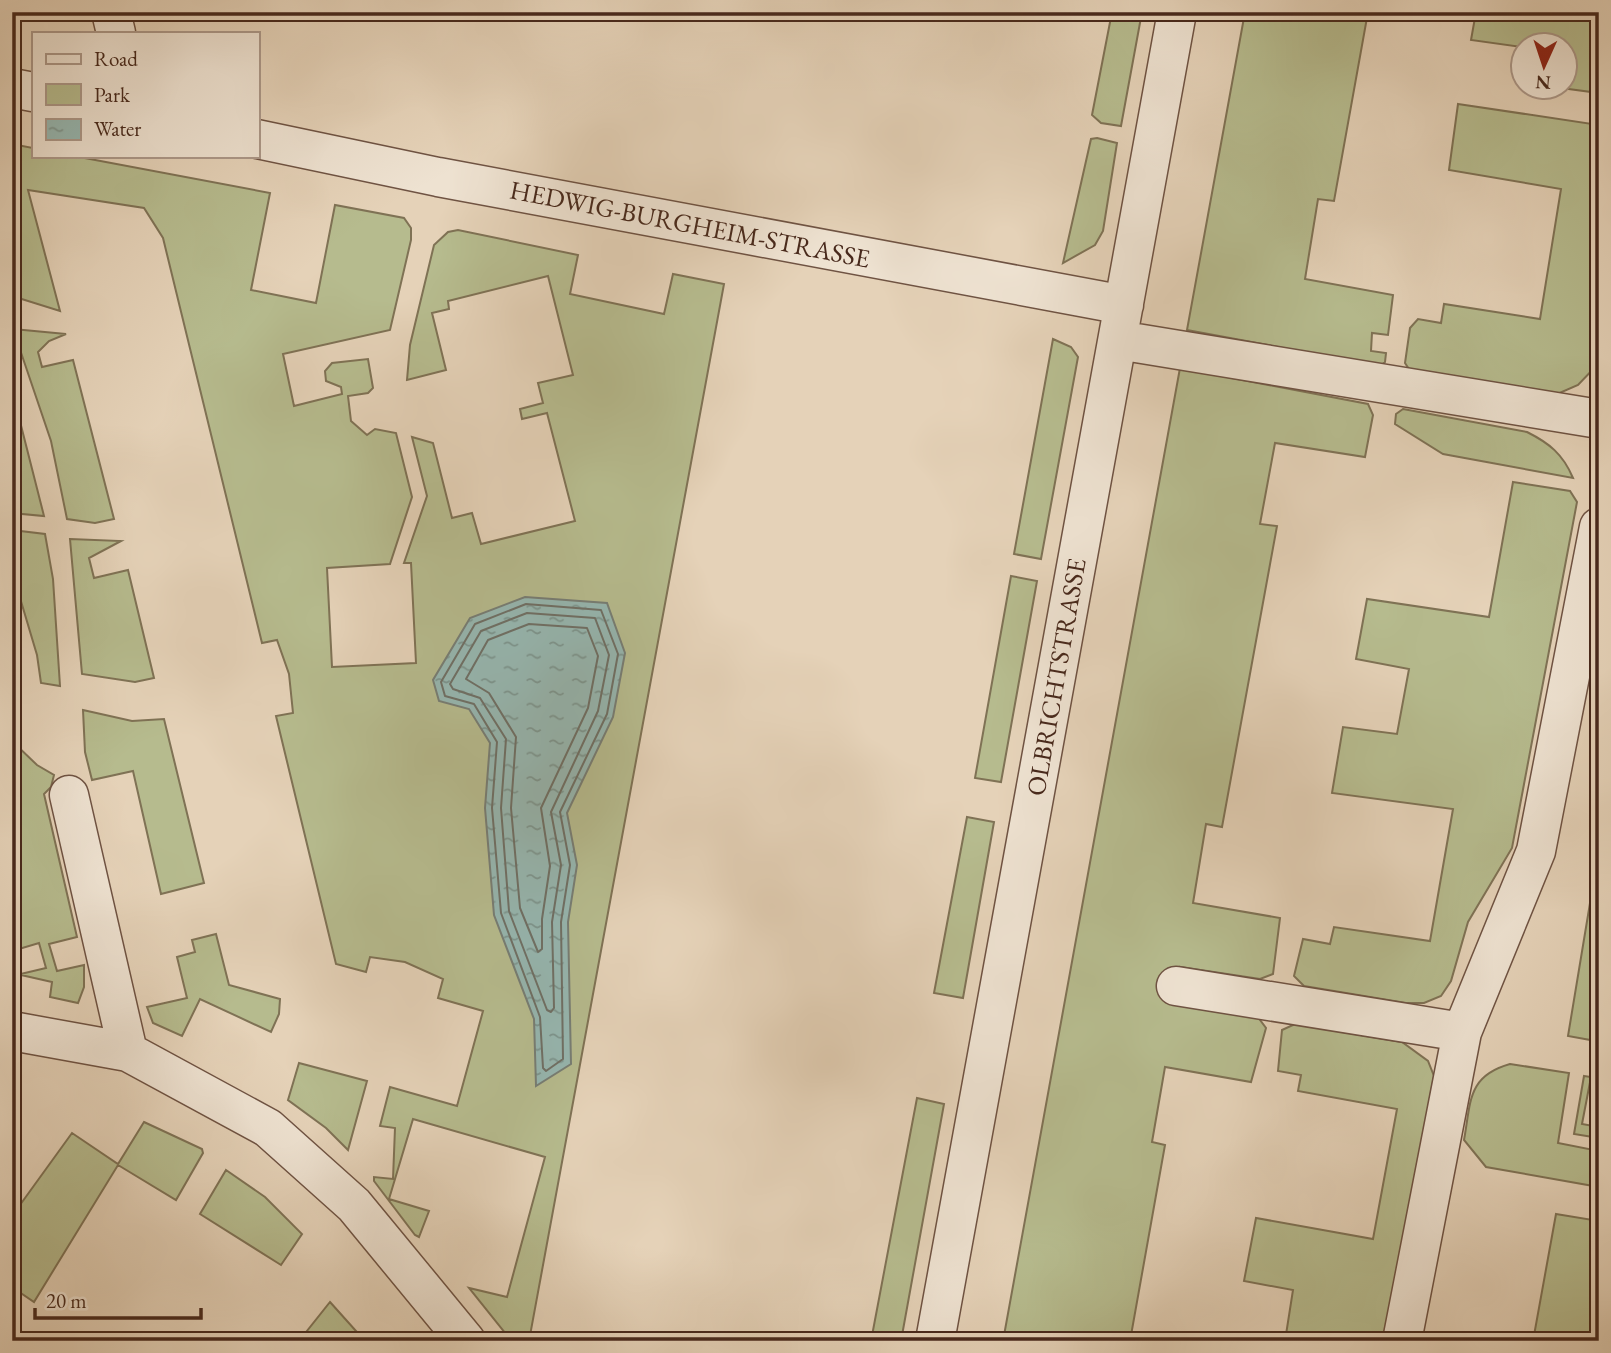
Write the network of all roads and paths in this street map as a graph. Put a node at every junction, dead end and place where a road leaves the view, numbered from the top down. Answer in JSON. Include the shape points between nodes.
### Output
{"nodes":[{"id":1,"x":111,"y":12,"type":"edge"},
{"id":2,"x":1177,"y":12,"type":"edge"},
{"id":3,"x":116,"y":32,"type":"edge"},
{"id":4,"x":12,"y":88,"type":"edge"},
{"id":5,"x":32,"y":92,"type":"edge"},
{"id":6,"x":259,"y":139,"type":"edge"},
{"id":7,"x":1121,"y":323,"type":"junction"},
{"id":8,"x":1599,"y":419,"type":"edge"},
{"id":9,"x":1599,"y":527,"type":"edge"},
{"id":10,"x":69,"y":795,"type":"dead end"},
{"id":11,"x":1176,"y":986,"type":"dead end"},
{"id":12,"x":12,"y":1031,"type":"edge"},
{"id":13,"x":1462,"y":1032,"type":"junction"},
{"id":14,"x":128,"y":1052,"type":"junction"},
{"id":15,"x":466,"y":1341,"type":"edge"},
{"id":16,"x":935,"y":1341,"type":"edge"},
{"id":17,"x":1402,"y":1341,"type":"edge"}],
"edges":[{"from":1,"to":3,"type":"street"},
{"from":2,"to":7,"type":"street","name":"OLBRICHTSTRASSE"},
{"from":4,"to":5,"type":"street"},
{"from":6,"to":7,"type":"street","name":"HEDWIG-BURGHEIM-STRASSE"},
{"from":7,"to":8,"type":"street","name":"HEDWIG-BURGHEIM-STRASSE"},
{"from":7,"to":16,"type":"street","name":"OLBRICHTSTRASSE"},
{"from":9,"to":13,"type":"street","via":[[1536,851]]},
{"from":10,"to":14,"type":"street"},
{"from":11,"to":13,"type":"street"},
{"from":12,"to":14,"type":"street"},
{"from":13,"to":17,"type":"street"},
{"from":14,"to":15,"type":"street","via":[[268,1128],[354,1205]]}]}
